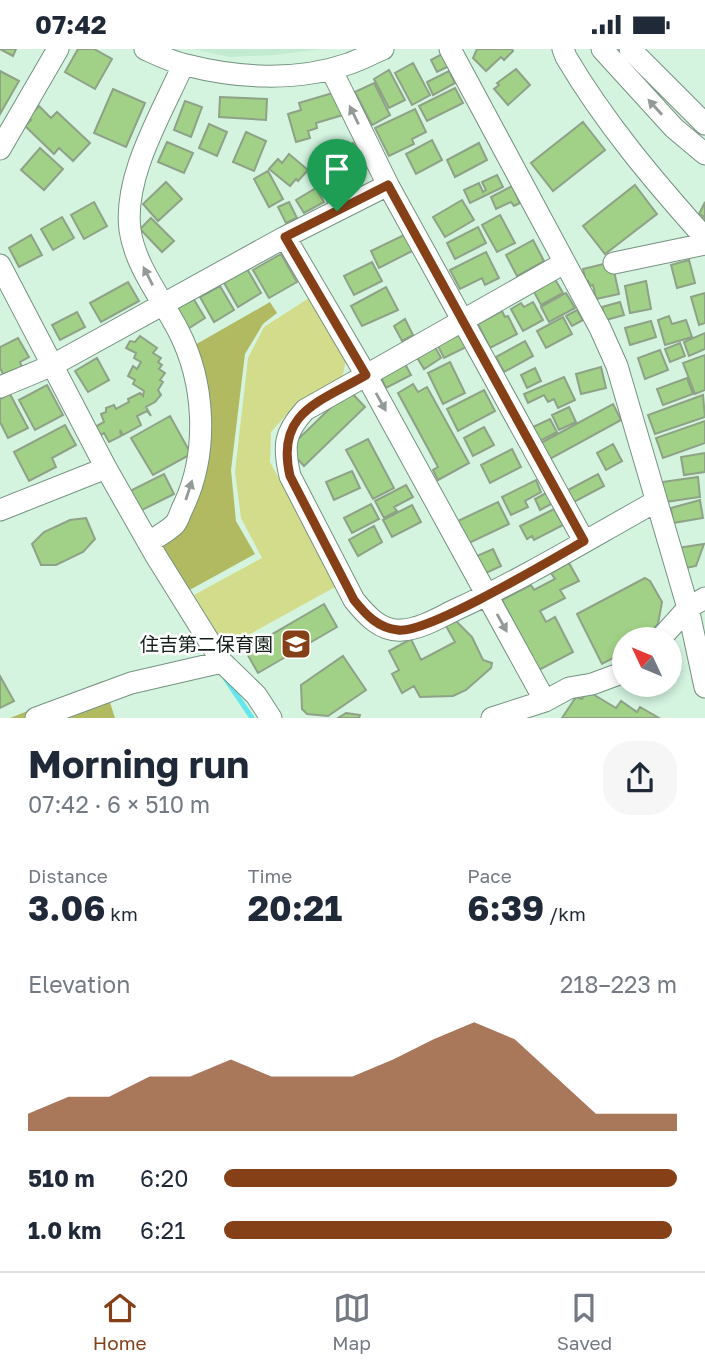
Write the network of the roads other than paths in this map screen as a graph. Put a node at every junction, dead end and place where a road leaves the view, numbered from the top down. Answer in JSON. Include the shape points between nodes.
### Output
{"nodes":[{"id":1,"x":58,"y":49,"type":"edge"},
{"id":2,"x":145,"y":49,"type":"edge"},
{"id":3,"x":383,"y":49,"type":"edge"},
{"id":4,"x":450,"y":49,"type":"edge"},
{"id":5,"x":563,"y":49,"type":"edge"},
{"id":6,"x":602,"y":49,"type":"edge"},
{"id":7,"x":630,"y":49,"type":"edge"},
{"id":8,"x":183,"y":65,"type":"junction"},
{"id":9,"x":331,"y":69,"type":"junction"},
{"id":10,"x":705,"y":124,"type":"edge"},
{"id":11,"x":0,"y":149,"type":"edge"},
{"id":12,"x":705,"y":154,"type":"edge"},
{"id":13,"x":388,"y":185,"type":"junction"},
{"id":14,"x":285,"y":237,"type":"junction"},
{"id":15,"x":705,"y":238,"type":"edge"},
{"id":16,"x":705,"y":244,"type":"edge"},
{"id":17,"x":564,"y":263,"type":"junction"},
{"id":18,"x":614,"y":263,"type":"dead end"},
{"id":19,"x":0,"y":265,"type":"edge"},
{"id":20,"x":163,"y":305,"type":"junction"},
{"id":21,"x":464,"y":321,"type":"junction"},
{"id":22,"x":53,"y":365,"type":"junction"},
{"id":23,"x":366,"y":375,"type":"junction"},
{"id":24,"x":0,"y":387,"type":"edge"},
{"id":25,"x":106,"y":468,"type":"junction"},
{"id":26,"x":655,"y":502,"type":"junction"},
{"id":27,"x":0,"y":510,"type":"edge"},
{"id":28,"x":584,"y":541,"type":"junction"},
{"id":29,"x":149,"y":542,"type":"junction"},
{"id":30,"x":487,"y":595,"type":"junction"},
{"id":31,"x":696,"y":603,"type":"edge"},
{"id":32,"x":672,"y":627,"type":"edge"},
{"id":33,"x":222,"y":662,"type":"junction"},
{"id":34,"x":612,"y":677,"type":"edge"},
{"id":35,"x":705,"y":687,"type":"edge"},
{"id":36,"x":545,"y":701,"type":"junction"},
{"id":37,"x":506,"y":716,"type":"edge"},
{"id":38,"x":36,"y":718,"type":"edge"},
{"id":39,"x":271,"y":718,"type":"edge"}],
"edges":[{"from":1,"to":11,"type":"street"},
{"from":2,"to":8,"type":"street"},
{"from":3,"to":9,"type":"street"},
{"from":4,"to":17,"type":"street"},
{"from":5,"to":15,"type":"street","via":[[593,103]]},
{"from":12,"to":6,"type":"street","one_way":true,"via":[[674,128]]},
{"from":7,"to":10,"type":"street"},
{"from":8,"to":9,"type":"street","via":[[247,76]]},
{"from":20,"to":8,"type":"street","one_way":true,"via":[[130,232],[129,206],[136,173]]},
{"from":13,"to":9,"type":"street","one_way":true},
{"from":13,"to":14,"type":"street"},
{"from":13,"to":21,"type":"street"},
{"from":14,"to":20,"type":"street"},
{"from":14,"to":23,"type":"street"},
{"from":16,"to":18,"type":"street"},
{"from":17,"to":21,"type":"street"},
{"from":17,"to":26,"type":"street","via":[[617,366]]},
{"from":19,"to":22,"type":"street"},
{"from":20,"to":22,"type":"street"},
{"from":29,"to":20,"type":"street","one_way":true,"via":[[175,523],[190,491],[199,448],[200,399],[193,362]]},
{"from":21,"to":23,"type":"street"},
{"from":21,"to":28,"type":"street"},
{"from":22,"to":24,"type":"street"},
{"from":22,"to":25,"type":"street"},
{"from":23,"to":30,"type":"street","one_way":true},
{"from":23,"to":30,"type":"street","via":[[305,410],[286,441],[290,476],[354,600],[368,617],[400,631]]},
{"from":25,"to":27,"type":"street"},
{"from":25,"to":29,"type":"street"},
{"from":26,"to":28,"type":"street"},
{"from":26,"to":31,"type":"street"},
{"from":28,"to":30,"type":"street"},
{"from":29,"to":33,"type":"street"},
{"from":30,"to":36,"type":"street","one_way":true},
{"from":31,"to":32,"type":"street"},
{"from":31,"to":35,"type":"street"},
{"from":33,"to":38,"type":"street","via":[[131,683]]},
{"from":33,"to":39,"type":"street","via":[[256,695]]},
{"from":34,"to":36,"type":"street","via":[[569,688]]},
{"from":36,"to":37,"type":"street"}]}
